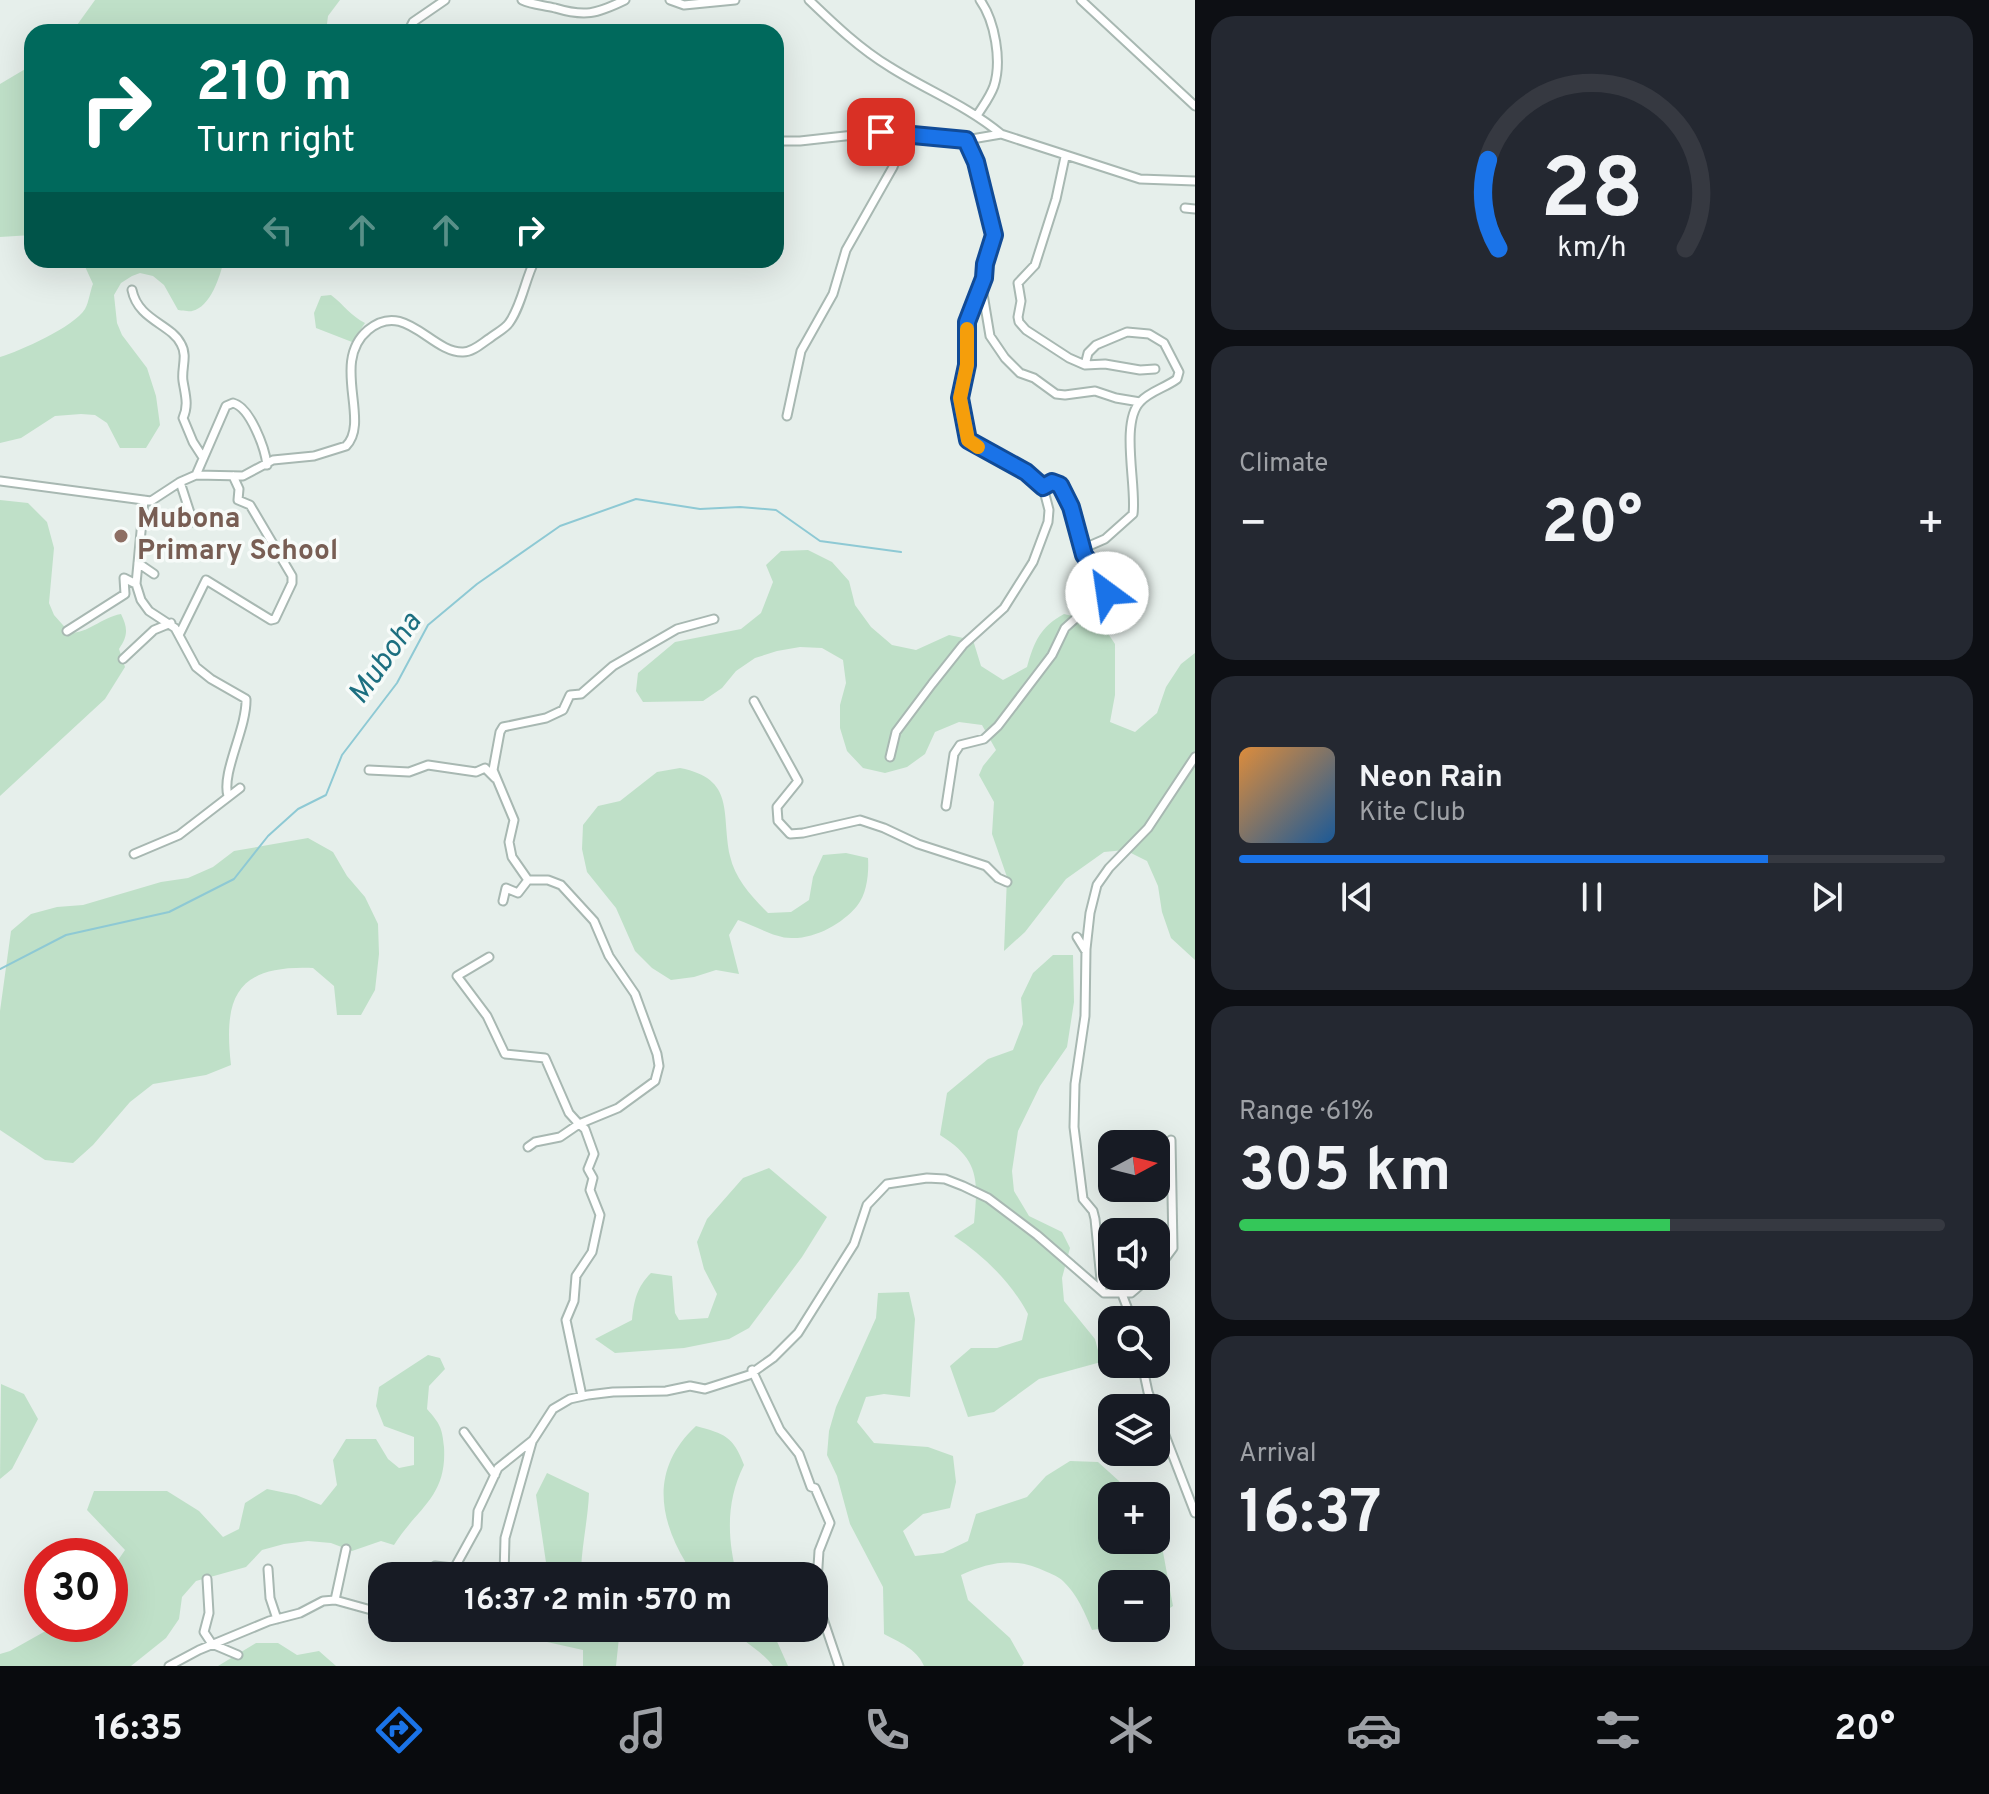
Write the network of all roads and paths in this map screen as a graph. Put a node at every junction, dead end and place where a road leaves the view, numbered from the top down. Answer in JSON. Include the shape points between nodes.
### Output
{"nodes":[{"id":1,"x":445,"y":0,"type":"edge"},
{"id":2,"x":522,"y":0,"type":"edge"},
{"id":3,"x":625,"y":0,"type":"edge"},
{"id":4,"x":670,"y":0,"type":"edge"},
{"id":5,"x":735,"y":0,"type":"edge"},
{"id":6,"x":809,"y":0,"type":"edge"},
{"id":7,"x":980,"y":0,"type":"edge"},
{"id":8,"x":1081,"y":0,"type":"edge"},
{"id":9,"x":412,"y":24,"type":"edge"},
{"id":10,"x":1195,"y":106,"type":"edge"},
{"id":11,"x":978,"y":114,"type":"junction"},
{"id":12,"x":1001,"y":134,"type":"junction"},
{"id":13,"x":905,"y":136,"type":"junction"},
{"id":14,"x":966,"y":140,"type":"junction"},
{"id":15,"x":784,"y":141,"type":"edge"},
{"id":16,"x":1065,"y":157,"type":"junction"},
{"id":17,"x":1195,"y":181,"type":"edge"},
{"id":18,"x":1185,"y":208,"type":"dead end"},
{"id":19,"x":1195,"y":209,"type":"edge"},
{"id":20,"x":532,"y":268,"type":"edge"},
{"id":21,"x":982,"y":286,"type":"junction"},
{"id":22,"x":132,"y":290,"type":"dead end"},
{"id":23,"x":1085,"y":365,"type":"junction"},
{"id":24,"x":1155,"y":369,"type":"dead end"},
{"id":25,"x":1140,"y":402,"type":"junction"},
{"id":26,"x":787,"y":416,"type":"dead end"},
{"id":27,"x":202,"y":456,"type":"junction"},
{"id":28,"x":267,"y":465,"type":"junction"},
{"id":29,"x":196,"y":475,"type":"junction"},
{"id":30,"x":233,"y":476,"type":"junction"},
{"id":31,"x":0,"y":481,"type":"edge"},
{"id":32,"x":180,"y":482,"type":"junction"},
{"id":33,"x":1043,"y":487,"type":"junction"},
{"id":34,"x":144,"y":500,"type":"junction"},
{"id":35,"x":193,"y":522,"type":"dead end"},
{"id":36,"x":1082,"y":549,"type":"junction"},
{"id":37,"x":138,"y":563,"type":"junction"},
{"id":38,"x":154,"y":574,"type":"dead end"},
{"id":39,"x":136,"y":584,"type":"junction"},
{"id":40,"x":714,"y":619,"type":"dead end"},
{"id":41,"x":171,"y":623,"type":"junction"},
{"id":42,"x":67,"y":631,"type":"dead end"},
{"id":43,"x":179,"y":635,"type":"junction"},
{"id":44,"x":123,"y":659,"type":"dead end"},
{"id":45,"x":754,"y":701,"type":"dead end"},
{"id":46,"x":890,"y":757,"type":"dead end"},
{"id":47,"x":1195,"y":757,"type":"edge"},
{"id":48,"x":369,"y":770,"type":"dead end"},
{"id":49,"x":500,"y":782,"type":"junction"},
{"id":50,"x":240,"y":788,"type":"dead end"},
{"id":51,"x":228,"y":796,"type":"junction"},
{"id":52,"x":946,"y":806,"type":"dead end"},
{"id":53,"x":134,"y":854,"type":"dead end"},
{"id":54,"x":528,"y":880,"type":"junction"},
{"id":55,"x":1007,"y":882,"type":"dead end"},
{"id":56,"x":503,"y":901,"type":"dead end"},
{"id":57,"x":1077,"y":937,"type":"dead end"},
{"id":58,"x":1086,"y":952,"type":"junction"},
{"id":59,"x":489,"y":957,"type":"dead end"},
{"id":60,"x":579,"y":1124,"type":"junction"},
{"id":61,"x":1171,"y":1140,"type":"dead end"},
{"id":62,"x":528,"y":1147,"type":"dead end"},
{"id":63,"x":1098,"y":1249,"type":"edge"},
{"id":64,"x":1170,"y":1252,"type":"edge"},
{"id":65,"x":1098,"y":1287,"type":"edge"},
{"id":66,"x":1102,"y":1290,"type":"edge"},
{"id":67,"x":1135,"y":1290,"type":"edge"},
{"id":68,"x":1122,"y":1294,"type":"junction"},
{"id":69,"x":1127,"y":1306,"type":"edge"},
{"id":70,"x":752,"y":1370,"type":"junction"},
{"id":71,"x":582,"y":1396,"type":"junction"},
{"id":72,"x":464,"y":1432,"type":"dead end"},
{"id":73,"x":533,"y":1440,"type":"junction"},
{"id":74,"x":1170,"y":1449,"type":"edge"},
{"id":75,"x":495,"y":1475,"type":"junction"},
{"id":76,"x":1195,"y":1513,"type":"edge"},
{"id":77,"x":346,"y":1549,"type":"dead end"},
{"id":78,"x":457,"y":1562,"type":"edge"},
{"id":79,"x":504,"y":1562,"type":"edge"},
{"id":80,"x":268,"y":1569,"type":"dead end"},
{"id":81,"x":207,"y":1579,"type":"dead end"},
{"id":82,"x":335,"y":1600,"type":"junction"},
{"id":83,"x":368,"y":1609,"type":"edge"},
{"id":84,"x":277,"y":1619,"type":"junction"},
{"id":85,"x":212,"y":1644,"type":"junction"},
{"id":86,"x":238,"y":1655,"type":"dead end"},
{"id":87,"x":169,"y":1666,"type":"edge"},
{"id":88,"x":839,"y":1666,"type":"edge"}],
"edges":[{"from":1,"to":9,"type":"street"},
{"from":2,"to":3,"type":"street","via":[[569,14],[602,11]]},
{"from":4,"to":5,"type":"street","via":[[684,5]]},
{"from":6,"to":11,"type":"street","via":[[889,67]]},
{"from":7,"to":11,"type":"street","via":[[988,11],[997,64],[993,87]]},
{"from":8,"to":10,"type":"street"},
{"from":11,"to":12,"type":"street"},
{"from":12,"to":14,"type":"street"},
{"from":12,"to":16,"type":"street"},
{"from":13,"to":14,"type":"street"},
{"from":13,"to":15,"type":"street","via":[[881,132]]},
{"from":13,"to":26,"type":"street","via":[[801,351]]},
{"from":14,"to":21,"type":"street","via":[[994,235]]},
{"from":16,"to":17,"type":"street","via":[[1140,179]]},
{"from":16,"to":23,"type":"street","via":[[1035,265],[1018,283],[1018,317],[1026,330]]},
{"from":18,"to":19,"type":"street"},
{"from":20,"to":28,"type":"street","via":[[508,325],[471,351],[460,353],[403,322],[383,322],[368,330],[351,363],[350,442]]},
{"from":21,"to":25,"type":"street","via":[[990,336],[1020,373],[1056,394],[1095,391]]},
{"from":21,"to":33,"type":"street","via":[[968,316],[967,365],[961,384],[968,440]]},
{"from":22,"to":27,"type":"street","via":[[134,302],[181,343],[187,409],[183,418]]},
{"from":23,"to":24,"type":"street"},
{"from":23,"to":25,"type":"street","via":[[1091,348],[1113,337],[1127,332],[1155,336],[1179,372],[1177,379]]},
{"from":25,"to":36,"type":"street","via":[[1131,439],[1133,514],[1105,539]]},
{"from":27,"to":28,"type":"street","via":[[226,406],[236,403],[264,446]]},
{"from":27,"to":29,"type":"street"},
{"from":28,"to":30,"type":"street"},
{"from":29,"to":30,"type":"street"},
{"from":29,"to":32,"type":"street"},
{"from":30,"to":43,"type":"street","via":[[238,500],[250,505],[292,583],[271,620],[206,580]]},
{"from":31,"to":34,"type":"street"},
{"from":32,"to":34,"type":"street","via":[[151,501]]},
{"from":32,"to":35,"type":"street"},
{"from":33,"to":36,"type":"street","via":[[1060,485]]},
{"from":33,"to":46,"type":"street","via":[[1048,522],[1033,562],[1004,608],[963,645],[896,732]]},
{"from":34,"to":37,"type":"street"},
{"from":36,"to":52,"type":"street","via":[[1105,583],[1104,601],[1065,628],[1052,655],[998,726],[984,739],[960,745]]},
{"from":37,"to":38,"type":"street"},
{"from":37,"to":39,"type":"street"},
{"from":39,"to":41,"type":"street","via":[[149,611]]},
{"from":39,"to":42,"type":"street","via":[[124,578],[125,594]]},
{"from":40,"to":49,"type":"street","via":[[677,629],[613,666],[581,694],[570,695],[563,710],[503,727],[493,770]]},
{"from":41,"to":43,"type":"street"},
{"from":41,"to":44,"type":"street","via":[[154,630]]},
{"from":43,"to":51,"type":"street","via":[[196,667],[246,699],[225,786]]},
{"from":45,"to":55,"type":"street","via":[[798,781],[777,807],[778,821],[790,834],[860,820],[986,866]]},
{"from":47,"to":58,"type":"street","via":[[1148,828],[1097,885]]},
{"from":48,"to":49,"type":"street","via":[[485,768]]},
{"from":49,"to":54,"type":"street","via":[[514,820],[512,857]]},
{"from":50,"to":51,"type":"street"},
{"from":51,"to":53,"type":"street","via":[[179,835]]},
{"from":54,"to":56,"type":"street","via":[[518,893],[506,888]]},
{"from":54,"to":60,"type":"street","via":[[561,885],[594,921],[609,956],[635,994],[657,1054],[655,1081],[618,1108]]},
{"from":57,"to":58,"type":"street"},
{"from":58,"to":63,"type":"street","via":[[1074,1141]]},
{"from":59,"to":60,"type":"street","via":[[457,976],[487,1016],[505,1054],[545,1058]]},
{"from":60,"to":62,"type":"street","via":[[560,1137]]},
{"from":60,"to":71,"type":"street","via":[[594,1154],[588,1169],[593,1178],[590,1190],[600,1215],[592,1252],[576,1276],[566,1320]]},
{"from":61,"to":64,"type":"street"},
{"from":65,"to":70,"type":"street","via":[[988,1198],[945,1179],[887,1184],[867,1205],[854,1244],[798,1333]]},
{"from":66,"to":68,"type":"street"},
{"from":67,"to":68,"type":"street"},
{"from":68,"to":69,"type":"street"},
{"from":70,"to":71,"type":"street","via":[[743,1378],[705,1389]]},
{"from":70,"to":88,"type":"street","via":[[830,1523],[819,1551],[816,1598]]},
{"from":71,"to":73,"type":"street","via":[[553,1409]]},
{"from":72,"to":75,"type":"street"},
{"from":73,"to":75,"type":"street"},
{"from":73,"to":79,"type":"street","via":[[505,1538]]},
{"from":74,"to":76,"type":"street"},
{"from":75,"to":78,"type":"street"},
{"from":77,"to":82,"type":"street"},
{"from":80,"to":84,"type":"street"},
{"from":81,"to":85,"type":"street","via":[[204,1632]]},
{"from":82,"to":83,"type":"street"},
{"from":82,"to":84,"type":"street"},
{"from":84,"to":85,"type":"street"},
{"from":85,"to":86,"type":"street"},
{"from":85,"to":87,"type":"street"}]}
